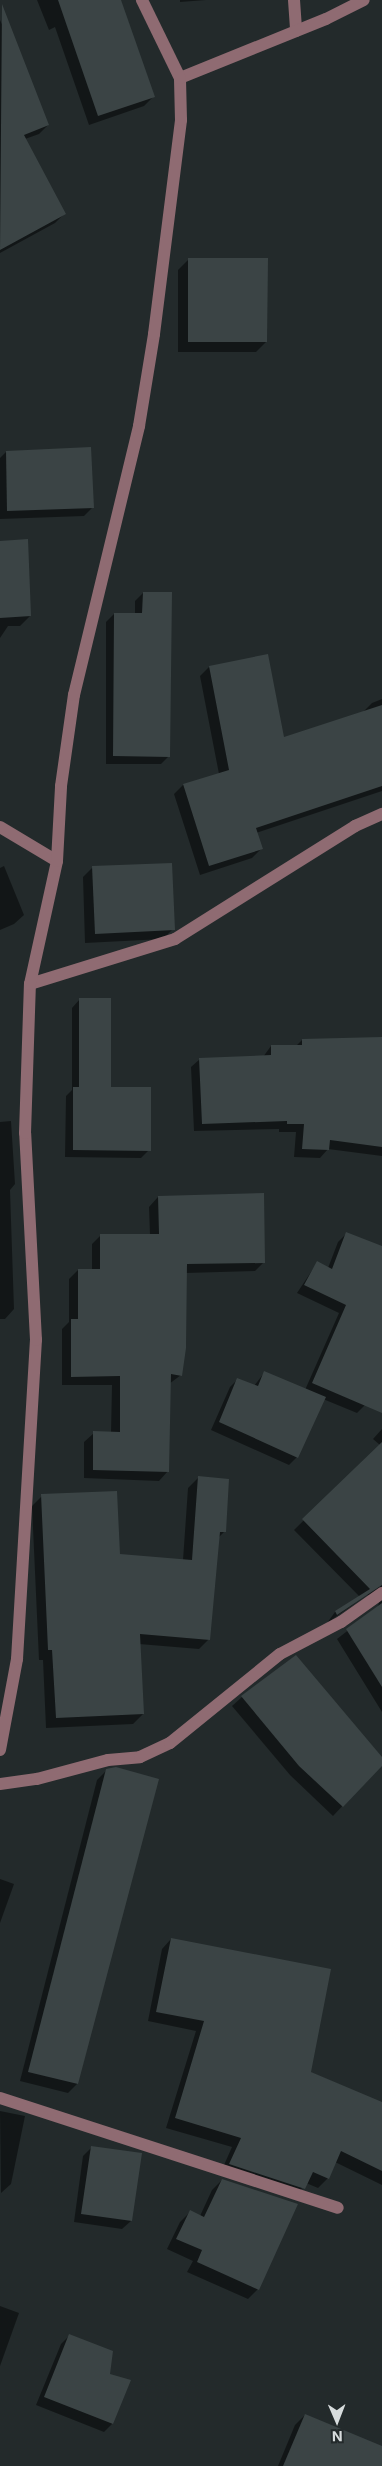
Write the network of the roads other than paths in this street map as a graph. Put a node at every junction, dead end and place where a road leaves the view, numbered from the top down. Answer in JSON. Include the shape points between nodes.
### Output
{"nodes":[{"id":1,"x":142,"y":0,"type":"edge"},
{"id":2,"x":294,"y":0,"type":"edge"},
{"id":3,"x":364,"y":0,"type":"edge"},
{"id":4,"x":296,"y":31,"type":"junction"},
{"id":5,"x":180,"y":78,"type":"junction"},
{"id":6,"x":382,"y":814,"type":"edge"},
{"id":7,"x":0,"y":827,"type":"edge"},
{"id":8,"x":57,"y":861,"type":"junction"},
{"id":9,"x":30,"y":984,"type":"junction"},
{"id":10,"x":382,"y":1593,"type":"edge"},
{"id":11,"x":0,"y":1750,"type":"edge"},
{"id":12,"x":0,"y":1784,"type":"edge"},
{"id":13,"x":0,"y":2098,"type":"edge"},
{"id":14,"x":338,"y":2208,"type":"dead end"}],
"edges":[{"from":1,"to":5,"type":"street"},
{"from":2,"to":4,"type":"street"},
{"from":3,"to":4,"type":"street"},
{"from":4,"to":5,"type":"street"},
{"from":5,"to":8,"type":"street","via":[[181,120],[154,334],[139,426],[74,695],[61,786]]},
{"from":6,"to":9,"type":"street","via":[[355,826],[175,939]]},
{"from":7,"to":8,"type":"street"},
{"from":8,"to":9,"type":"street"},
{"from":9,"to":11,"type":"street","via":[[25,1133],[36,1340],[16,1659]]},
{"from":10,"to":12,"type":"street","via":[[341,1622],[280,1654],[170,1743],[140,1757],[108,1760],[37,1779]]},
{"from":13,"to":14,"type":"street"}]}
